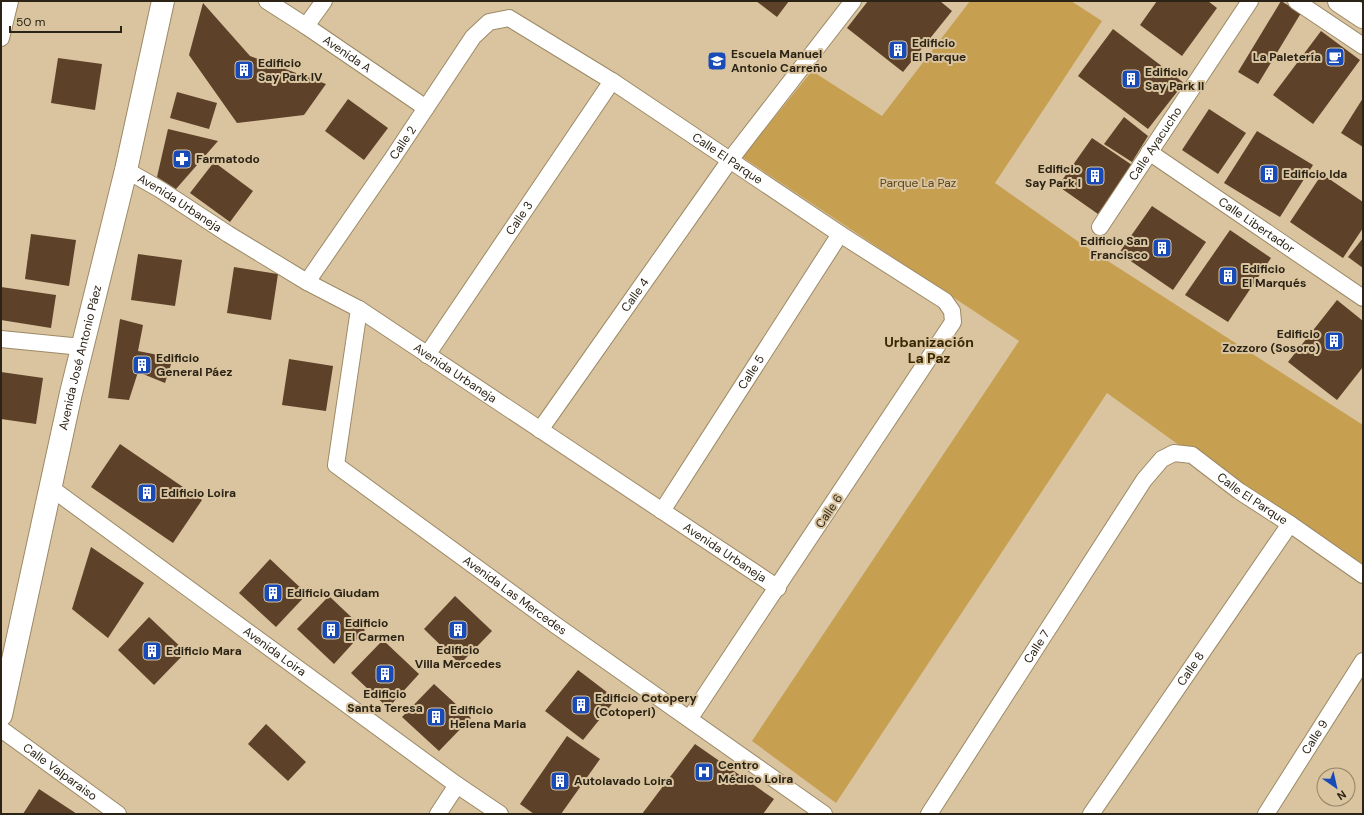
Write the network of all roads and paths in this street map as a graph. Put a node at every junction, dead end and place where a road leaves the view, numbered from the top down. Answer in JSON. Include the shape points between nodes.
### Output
{"nodes":[{"id":1,"x":10,"y":1,"type":"edge"},
{"id":2,"x":163,"y":1,"type":"edge"},
{"id":3,"x":267,"y":1,"type":"edge"},
{"id":4,"x":324,"y":1,"type":"edge"},
{"id":5,"x":854,"y":1,"type":"edge"},
{"id":6,"x":1250,"y":1,"type":"edge"},
{"id":7,"x":1296,"y":1,"type":"edge"},
{"id":8,"x":1339,"y":1,"type":"edge"},
{"id":9,"x":1363,"y":17,"type":"edge"},
{"id":10,"x":509,"y":18,"type":"joint"},
{"id":11,"x":306,"y":26,"type":"junction"},
{"id":12,"x":1,"y":38,"type":"edge"},
{"id":13,"x":1363,"y":46,"type":"edge"},
{"id":14,"x":612,"y":81,"type":"junction"},
{"id":15,"x":426,"y":108,"type":"junction"},
{"id":16,"x":1149,"y":152,"type":"junction"},
{"id":17,"x":730,"y":160,"type":"junction"},
{"id":18,"x":126,"y":170,"type":"junction"},
{"id":19,"x":1100,"y":227,"type":"dead end"},
{"id":20,"x":840,"y":234,"type":"junction"},
{"id":21,"x":307,"y":282,"type":"junction"},
{"id":22,"x":1363,"y":298,"type":"edge"},
{"id":23,"x":946,"y":301,"type":"joint"},
{"id":24,"x":359,"y":309,"type":"junction"},
{"id":25,"x":1,"y":339,"type":"edge"},
{"id":26,"x":82,"y":347,"type":"junction"},
{"id":27,"x":427,"y":355,"type":"junction"},
{"id":28,"x":540,"y":430,"type":"junction"},
{"id":29,"x":1144,"y":480,"type":"joint"},
{"id":30,"x":51,"y":488,"type":"junction"},
{"id":31,"x":662,"y":511,"type":"junction"},
{"id":32,"x":1290,"y":524,"type":"junction"},
{"id":33,"x":1363,"y":575,"type":"edge"},
{"id":34,"x":778,"y":588,"type":"junction"},
{"id":35,"x":1363,"y":661,"type":"edge"},
{"id":36,"x":1,"y":715,"type":"edge"},
{"id":37,"x":690,"y":718,"type":"junction"},
{"id":38,"x":1,"y":729,"type":"edge"},
{"id":39,"x":458,"y":785,"type":"junction"},
{"id":40,"x":118,"y":814,"type":"edge"},
{"id":41,"x":438,"y":814,"type":"edge"},
{"id":42,"x":500,"y":814,"type":"edge"},
{"id":43,"x":824,"y":814,"type":"edge"},
{"id":44,"x":929,"y":814,"type":"edge"},
{"id":45,"x":1091,"y":814,"type":"edge"},
{"id":46,"x":1266,"y":814,"type":"edge"}],
"edges":[{"from":1,"to":12,"type":"street"},
{"from":2,"to":18,"type":"main road","name":"Avenida José Antonio Páez"},
{"from":3,"to":11,"type":"street","name":"Avenida A"},
{"from":4,"to":11,"type":"street"},
{"from":5,"to":17,"type":"street","name":"Calle 4"},
{"from":6,"to":16,"type":"street","name":"Calle Ayacucho"},
{"from":7,"to":13,"type":"street"},
{"from":8,"to":9,"type":"main road"},
{"from":10,"to":14,"type":"street","name":"Calle El Parque"},
{"from":10,"to":15,"type":"street","name":"Calle 2","via":[[489,22],[473,36]]},
{"from":11,"to":15,"type":"street","name":"Avenida A"},
{"from":14,"to":17,"type":"street","name":"Calle El Parque"},
{"from":14,"to":27,"type":"street","name":"Calle 3"},
{"from":15,"to":21,"type":"street","name":"Calle 2"},
{"from":16,"to":19,"type":"street","name":"Calle Ayacucho"},
{"from":16,"to":22,"type":"street","name":"Calle Libertador"},
{"from":17,"to":20,"type":"street","name":"Calle El Parque"},
{"from":17,"to":28,"type":"street","name":"Calle 4"},
{"from":18,"to":21,"type":"street","name":"Avenida Urbaneja"},
{"from":18,"to":26,"type":"main road","name":"Avenida José Antonio Páez"},
{"from":20,"to":23,"type":"street","name":"Calle El Parque"},
{"from":20,"to":31,"type":"street","name":"Calle 5"},
{"from":21,"to":24,"type":"street","name":"Avenida Urbaneja"},
{"from":23,"to":34,"type":"street","name":"Calle 6","via":[[952,311],[953,322]]},
{"from":24,"to":27,"type":"street","name":"Avenida Urbaneja"},
{"from":24,"to":37,"type":"street","name":"Avenida Las Mercedes","via":[[336,465],[554,624]]},
{"from":25,"to":26,"type":"street"},
{"from":26,"to":30,"type":"main road","name":"Avenida José Antonio Páez"},
{"from":27,"to":28,"type":"street","name":"Avenida Urbaneja"},
{"from":28,"to":31,"type":"street","name":"Avenida Urbaneja"},
{"from":29,"to":32,"type":"street","name":"Calle El Parque","via":[[1162,459],[1174,453],[1192,455],[1239,491]]},
{"from":29,"to":44,"type":"street","name":"Calle 7"},
{"from":30,"to":36,"type":"main road","name":"Avenida José Antonio Páez"},
{"from":30,"to":39,"type":"street","name":"Avenida Loira"},
{"from":31,"to":34,"type":"street","name":"Avenida Urbaneja"},
{"from":32,"to":33,"type":"street","name":"Calle El Parque"},
{"from":32,"to":45,"type":"street","name":"Calle 8"},
{"from":34,"to":37,"type":"street","name":"Calle 6"},
{"from":35,"to":46,"type":"street","name":"Calle 9"},
{"from":37,"to":43,"type":"street","name":"Avenida Las Mercedes"},
{"from":38,"to":40,"type":"street","name":"Calle Valparaiso"},
{"from":39,"to":41,"type":"street"},
{"from":39,"to":42,"type":"street","name":"Avenida Loira"}]}
